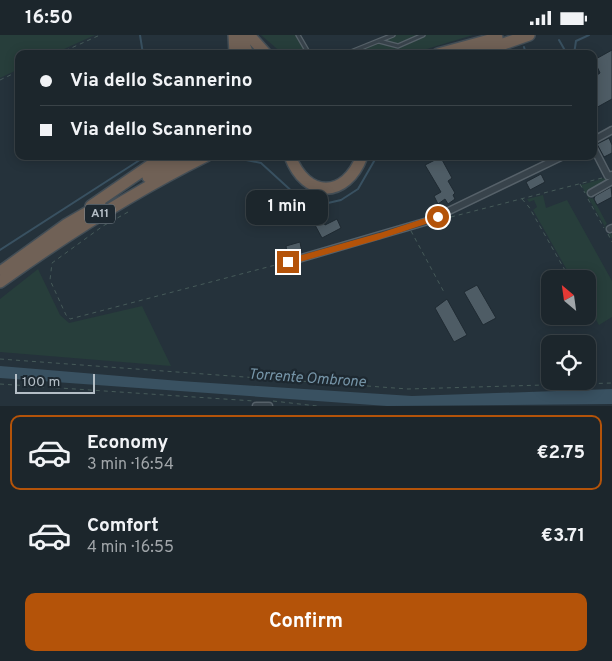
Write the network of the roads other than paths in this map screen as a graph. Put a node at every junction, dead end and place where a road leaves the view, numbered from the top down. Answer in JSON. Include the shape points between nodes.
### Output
{"nodes":[{"id":1,"x":234,"y":35,"type":"edge"},
{"id":2,"x":240,"y":35,"type":"edge"},
{"id":3,"x":249,"y":35,"type":"edge"},
{"id":4,"x":298,"y":35,"type":"edge"},
{"id":5,"x":393,"y":35,"type":"edge"},
{"id":6,"x":423,"y":35,"type":"edge"},
{"id":7,"x":529,"y":35,"type":"edge"},
{"id":8,"x":501,"y":39,"type":"edge"},
{"id":9,"x":378,"y":41,"type":"junction"},
{"id":10,"x":235,"y":50,"type":"edge"},
{"id":11,"x":246,"y":50,"type":"edge"},
{"id":12,"x":262,"y":50,"type":"edge"},
{"id":13,"x":307,"y":50,"type":"edge"},
{"id":14,"x":356,"y":50,"type":"edge"},
{"id":15,"x":455,"y":50,"type":"edge"},
{"id":16,"x":464,"y":50,"type":"edge"},
{"id":17,"x":482,"y":50,"type":"edge"},
{"id":18,"x":485,"y":50,"type":"edge"},
{"id":19,"x":612,"y":130,"type":"edge"},
{"id":20,"x":597,"y":138,"type":"edge"},
{"id":21,"x":597,"y":154,"type":"edge"},
{"id":22,"x":158,"y":160,"type":"edge"},
{"id":23,"x":179,"y":160,"type":"edge"},
{"id":24,"x":198,"y":160,"type":"edge"},
{"id":25,"x":292,"y":160,"type":"edge"},
{"id":26,"x":360,"y":160,"type":"edge"},
{"id":27,"x":555,"y":160,"type":"edge"},
{"id":28,"x":611,"y":177,"type":"edge"},
{"id":29,"x":591,"y":193,"type":"dead end"},
{"id":30,"x":67,"y":224,"type":"junction"},
{"id":31,"x":288,"y":262,"type":"road end"},
{"id":32,"x":0,"y":272,"type":"edge"},
{"id":33,"x":0,"y":282,"type":"edge"},
{"id":34,"x":258,"y":403,"type":"edge"},
{"id":35,"x":270,"y":404,"type":"edge"}],
"edges":[{"from":1,"to":10,"type":"highway"},
{"from":2,"to":11,"type":"highway"},
{"from":3,"to":12,"type":"highway"},
{"from":4,"to":13,"type":"lane"},
{"from":5,"to":9,"type":"lane"},
{"from":6,"to":9,"type":"lane","via":[[398,45]]},
{"from":7,"to":8,"type":"highway"},
{"from":8,"to":15,"type":"highway"},
{"from":8,"to":16,"type":"highway"},
{"from":8,"to":17,"type":"highway"},
{"from":8,"to":18,"type":"highway"},
{"from":9,"to":14,"type":"lane"},
{"from":19,"to":20,"type":"street"},
{"from":21,"to":28,"type":"street"},
{"from":22,"to":30,"type":"highway"},
{"from":23,"to":30,"type":"highway","number":"A11"},
{"from":24,"to":33,"type":"highway","number":"A11","via":[[97,215]]},
{"from":25,"to":26,"type":"highway","via":[[304,180],[326,188],[346,182],[356,172]]},
{"from":27,"to":31,"type":"street","via":[[438,217]]},
{"from":28,"to":29,"type":"street"},
{"from":30,"to":32,"type":"highway","number":"A11"},
{"from":34,"to":35,"type":"street"}]}
